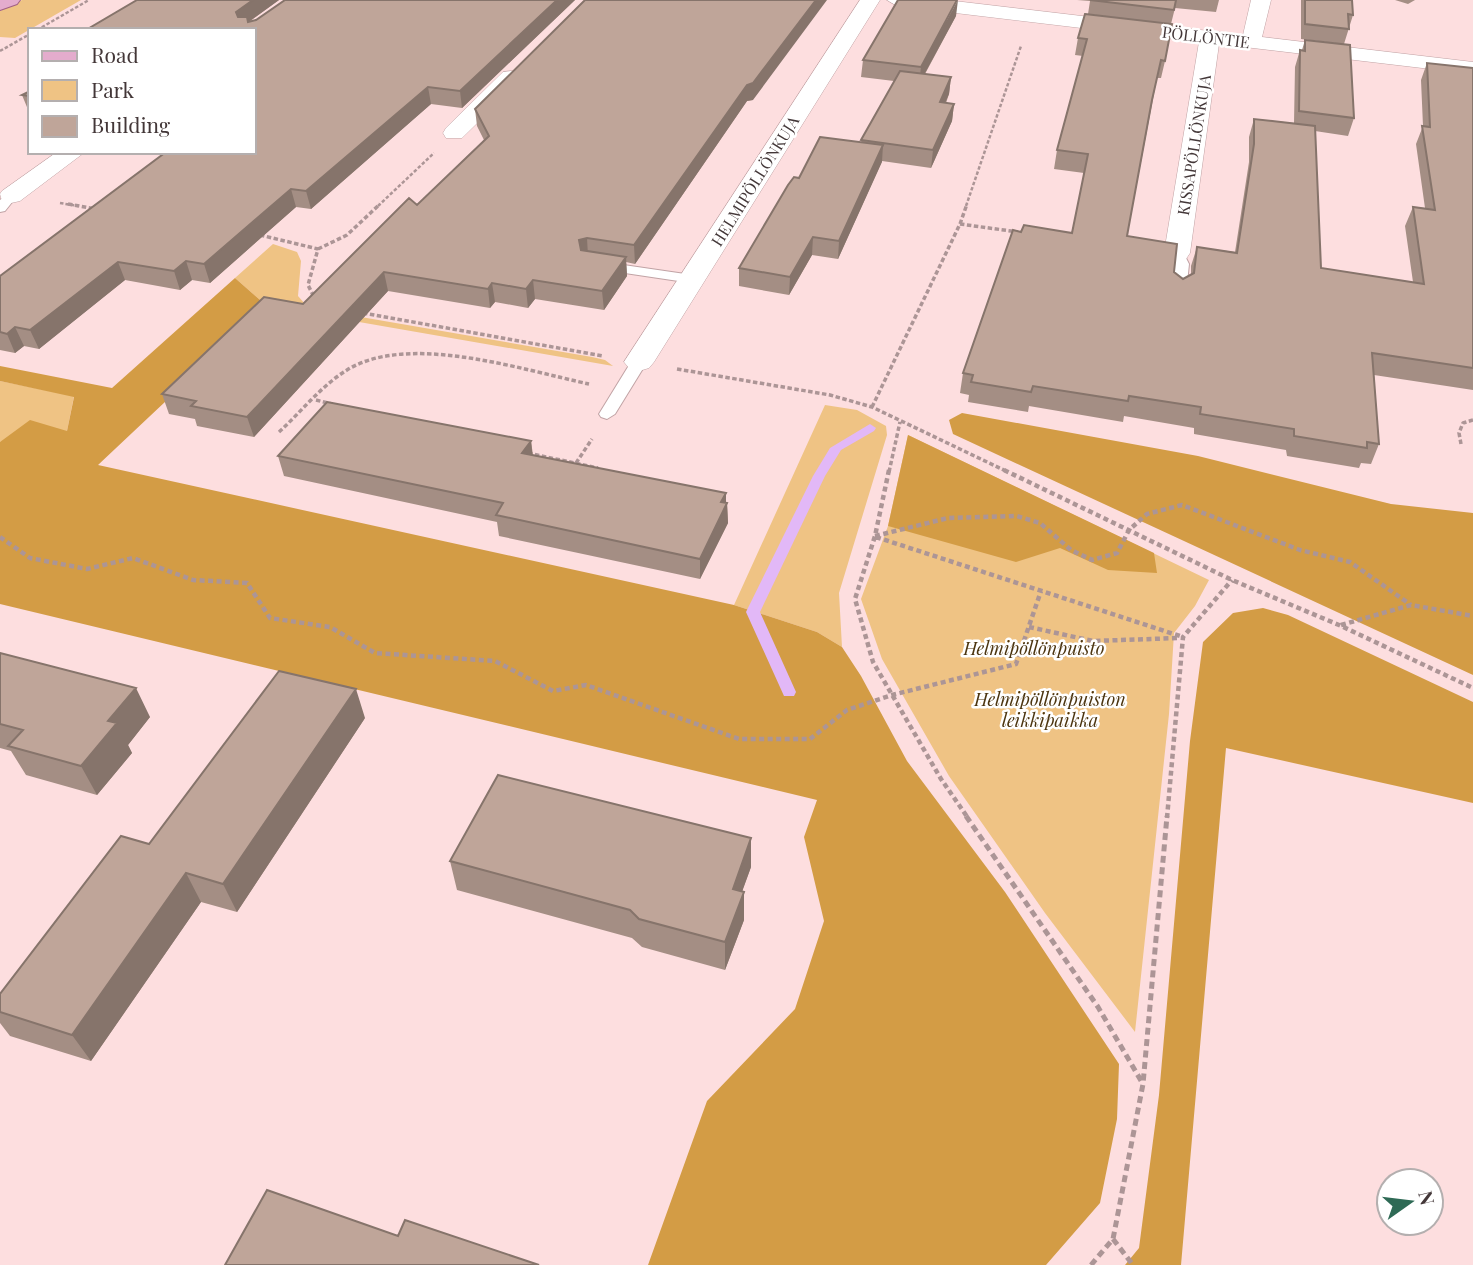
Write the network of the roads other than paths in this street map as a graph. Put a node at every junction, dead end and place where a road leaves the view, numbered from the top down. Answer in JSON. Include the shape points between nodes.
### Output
{"nodes":[{"id":1,"x":10,"y":0,"type":"edge"},
{"id":2,"x":870,"y":0,"type":"edge"},
{"id":3,"x":897,"y":0,"type":"edge"},
{"id":4,"x":1261,"y":0,"type":"edge"},
{"id":5,"x":0,"y":4,"type":"edge"},
{"id":6,"x":1033,"y":7,"type":"edge"},
{"id":7,"x":1210,"y":38,"type":"junction"},
{"id":8,"x":1251,"y":43,"type":"junction"},
{"id":9,"x":528,"y":61,"type":"edge"},
{"id":10,"x":1473,"y":68,"type":"edge"},
{"id":11,"x":454,"y":133,"type":"road end"},
{"id":12,"x":70,"y":154,"type":"edge"},
{"id":13,"x":5,"y":202,"type":"edge"},
{"id":14,"x":1177,"y":253,"type":"joint"},
{"id":15,"x":588,"y":263,"type":"edge"},
{"id":16,"x":692,"y":279,"type":"junction"},
{"id":17,"x":1179,"y":292,"type":"edge"},
{"id":18,"x":639,"y":362,"type":"joint"},
{"id":19,"x":607,"y":414,"type":"dead end"}],
"edges":[{"from":1,"to":5,"type":"main road"},
{"from":2,"to":16,"type":"street","name":"HELMIPÖLLÖNKUJA"},
{"from":3,"to":6,"type":"street","name":"PÖLLÖNTIE"},
{"from":4,"to":8,"type":"street"},
{"from":6,"to":7,"type":"street","name":"PÖLLÖNTIE"},
{"from":7,"to":8,"type":"street","name":"PÖLLÖNTIE"},
{"from":7,"to":14,"type":"street","name":"KISSAPÖLLÖNKUJA"},
{"from":8,"to":10,"type":"street","name":"PÖLLÖNTIE"},
{"from":9,"to":11,"type":"street"},
{"from":12,"to":13,"type":"street"},
{"from":14,"to":17,"type":"lane","via":[[1182,264]]},
{"from":15,"to":16,"type":"lane"},
{"from":16,"to":18,"type":"street","name":"HELMIPÖLLÖNKUJA"},
{"from":18,"to":19,"type":"lane"}]}
